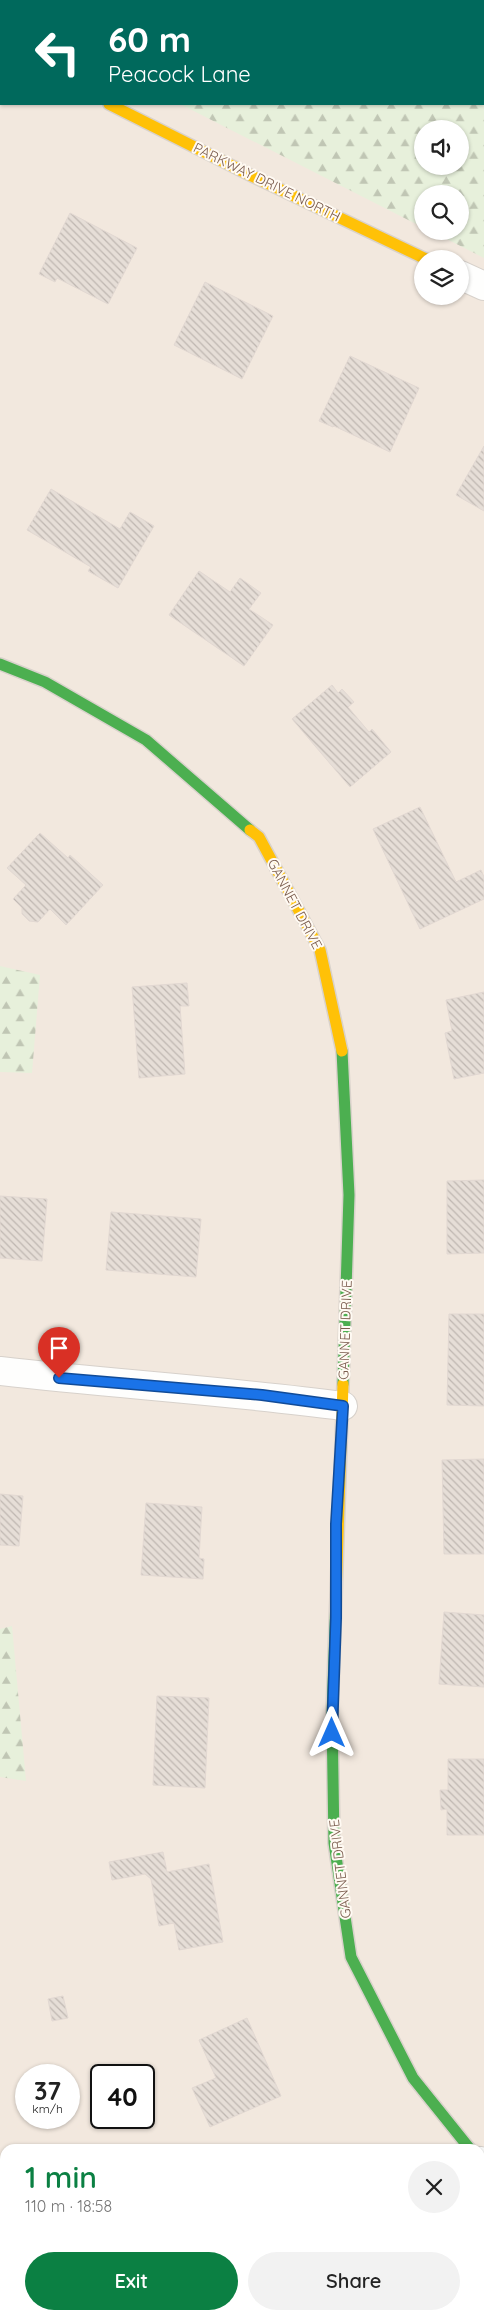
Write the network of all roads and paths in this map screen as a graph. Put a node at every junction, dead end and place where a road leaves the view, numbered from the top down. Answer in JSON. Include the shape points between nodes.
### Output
{"nodes":[{"id":1,"x":111,"y":105,"type":"edge"},
{"id":2,"x":414,"y":253,"type":"edge"},
{"id":3,"x":469,"y":279,"type":"edge"},
{"id":4,"x":484,"y":286,"type":"edge"},
{"id":5,"x":0,"y":664,"type":"edge"},
{"id":6,"x":0,"y":1371,"type":"edge"},
{"id":7,"x":343,"y":1406,"type":"junction"},
{"id":8,"x":466,"y":2144,"type":"edge"}],
"edges":[{"from":1,"to":2,"type":"street","name":"PARKWAY DRIVE NORTH"},
{"from":3,"to":4,"type":"street"},
{"from":5,"to":7,"type":"street","name":"GANNET DRIVE","via":[[45,682],[146,740],[259,837],[320,950],[344,1062],[349,1195]]},
{"from":6,"to":7,"type":"street","via":[[262,1395]]},
{"from":7,"to":8,"type":"street","name":"GANNET DRIVE","via":[[336,1524],[332,1745],[334,1843],[351,1957],[413,2078]]}]}
